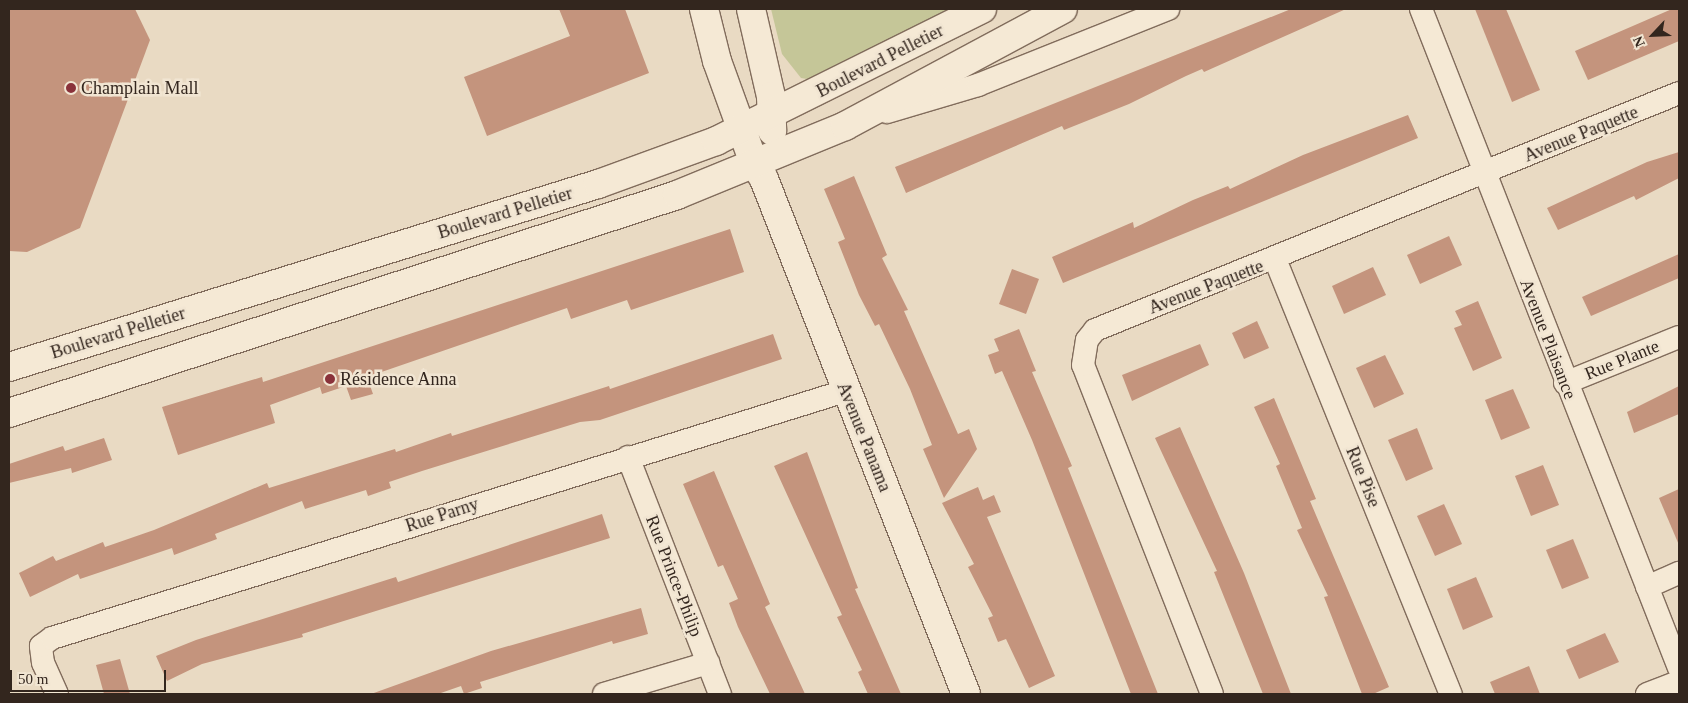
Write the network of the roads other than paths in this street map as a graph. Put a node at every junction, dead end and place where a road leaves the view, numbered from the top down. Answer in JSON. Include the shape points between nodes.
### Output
{"nodes":[{"id":1,"x":704,"y":9,"type":"edge"},
{"id":2,"x":751,"y":9,"type":"edge"},
{"id":3,"x":982,"y":9,"type":"edge"},
{"id":4,"x":1063,"y":9,"type":"edge"},
{"id":5,"x":1168,"y":9,"type":"edge"},
{"id":6,"x":1421,"y":9,"type":"edge"},
{"id":7,"x":1679,"y":93,"type":"edge"},
{"id":8,"x":772,"y":116,"type":"junction"},
{"id":9,"x":846,"y":126,"type":"junction"},
{"id":10,"x":742,"y":130,"type":"junction"},
{"id":11,"x":764,"y":166,"type":"junction"},
{"id":12,"x":1487,"y":172,"type":"junction"},
{"id":13,"x":1275,"y":259,"type":"junction"},
{"id":14,"x":1679,"y":337,"type":"edge"},
{"id":15,"x":9,"y":367,"type":"edge"},
{"id":16,"x":1565,"y":383,"type":"junction"},
{"id":17,"x":845,"y":391,"type":"junction"},
{"id":18,"x":9,"y":412,"type":"edge"},
{"id":19,"x":628,"y":457,"type":"junction"},
{"id":20,"x":1679,"y":572,"type":"edge"},
{"id":21,"x":1647,"y":587,"type":"junction"},
{"id":22,"x":708,"y":663,"type":"junction"},
{"id":23,"x":1679,"y":668,"type":"edge"},
{"id":24,"x":1679,"y":682,"type":"edge"},
{"id":25,"x":56,"y":694,"type":"edge"},
{"id":26,"x":604,"y":694,"type":"edge"},
{"id":27,"x":720,"y":694,"type":"edge"},
{"id":28,"x":966,"y":694,"type":"edge"},
{"id":29,"x":1212,"y":694,"type":"edge"},
{"id":30,"x":1451,"y":694,"type":"edge"},
{"id":31,"x":1648,"y":694,"type":"edge"}],
"edges":[{"from":1,"to":10,"type":"street","name":"Avenue Panama"},
{"from":2,"to":8,"type":"street","name":"Avenue Panama","via":[[771,96]]},
{"from":3,"to":8,"type":"street","name":"Boulevard Pelletier"},
{"from":4,"to":9,"type":"street","name":"Boulevard Pelletier"},
{"from":5,"to":9,"type":"street","name":"Boulevard Pelletier","via":[[978,86]]},
{"from":6,"to":12,"type":"street","name":"Avenue Plaisance"},
{"from":7,"to":12,"type":"street","name":"Avenue Paquette"},
{"from":8,"to":10,"type":"street","name":"Boulevard Pelletier"},
{"from":8,"to":11,"type":"street","name":"Avenue Panama"},
{"from":9,"to":11,"type":"street","name":"Boulevard Pelletier"},
{"from":10,"to":11,"type":"street","name":"Avenue Panama"},
{"from":10,"to":15,"type":"street","name":"Boulevard Pelletier","via":[[598,184]]},
{"from":11,"to":17,"type":"street","name":"Avenue Panama"},
{"from":11,"to":18,"type":"street","name":"Boulevard Pelletier","via":[[511,252]]},
{"from":12,"to":13,"type":"street","name":"Avenue Paquette"},
{"from":12,"to":16,"type":"street","name":"Avenue Plaisance"},
{"from":13,"to":29,"type":"street","name":"Avenue Paquette","via":[[1095,330],[1083,350],[1082,365]]},
{"from":13,"to":30,"type":"street","name":"Rue Pise"},
{"from":14,"to":16,"type":"street","name":"Rue Plante"},
{"from":16,"to":21,"type":"street","name":"Avenue Plaisance"},
{"from":17,"to":19,"type":"street","name":"Rue Parny"},
{"from":17,"to":28,"type":"street","name":"Avenue Panama"},
{"from":19,"to":22,"type":"street","name":"Rue Prince-Philip"},
{"from":19,"to":25,"type":"street","name":"Rue Parny","via":[[52,638],[41,646],[43,663]]},
{"from":20,"to":21,"type":"street"},
{"from":21,"to":23,"type":"street","name":"Avenue Plaisance"},
{"from":22,"to":26,"type":"street"},
{"from":22,"to":27,"type":"street","name":"Rue Prince-Philip"},
{"from":24,"to":31,"type":"street"}]}
